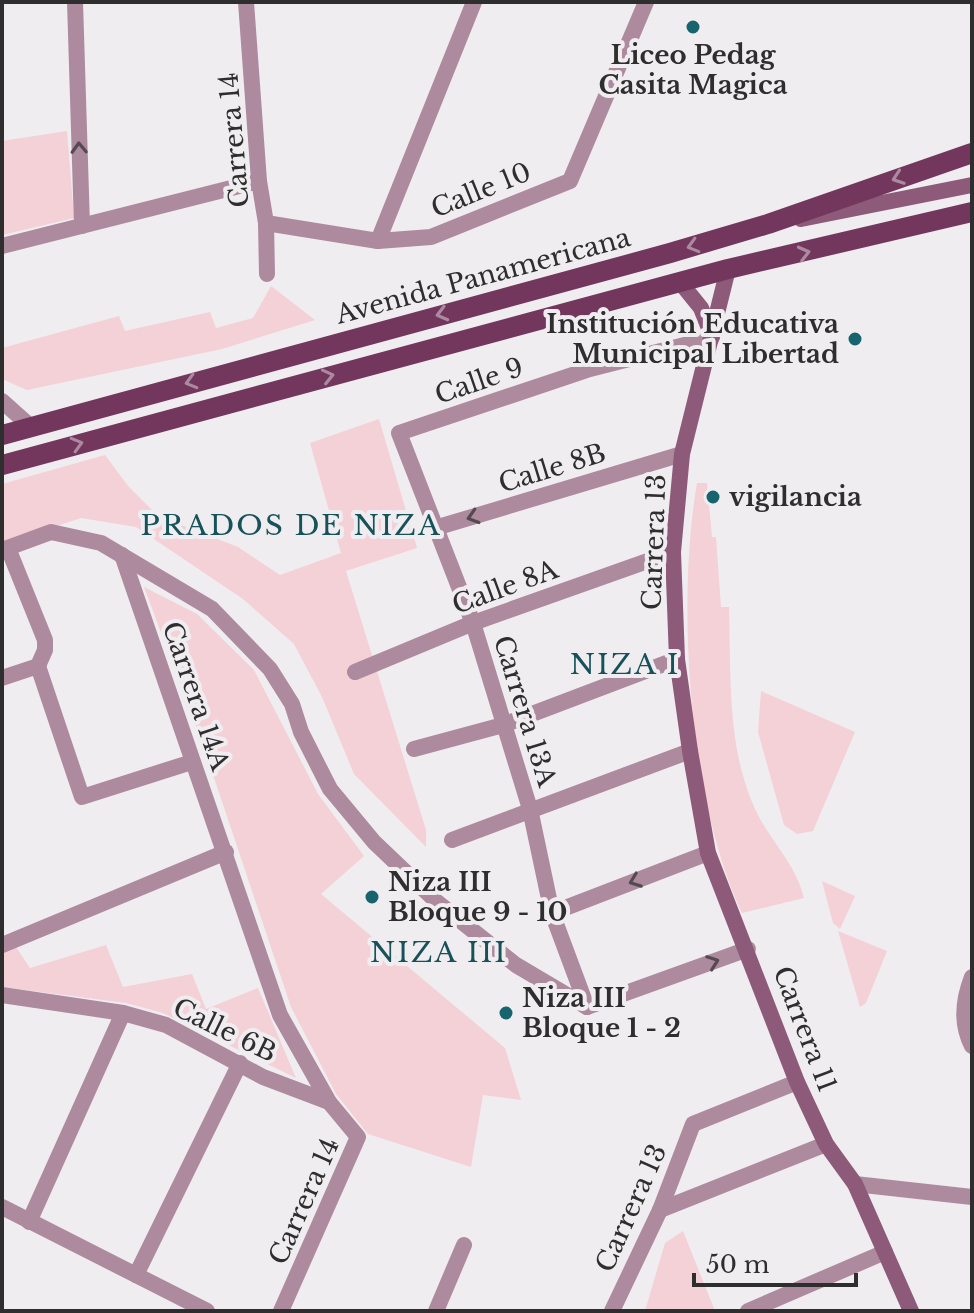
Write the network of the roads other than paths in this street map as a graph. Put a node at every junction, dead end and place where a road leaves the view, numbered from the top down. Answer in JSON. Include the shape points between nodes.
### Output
{"nodes":[{"id":1,"x":75,"y":2,"type":"edge"},
{"id":2,"x":246,"y":2,"type":"edge"},
{"id":3,"x":474,"y":2,"type":"edge"},
{"id":4,"x":646,"y":2,"type":"edge"},
{"id":5,"x":972,"y":153,"type":"edge"},
{"id":6,"x":259,"y":181,"type":"junction"},
{"id":7,"x":972,"y":185,"type":"edge"},
{"id":8,"x":972,"y":212,"type":"edge"},
{"id":9,"x":266,"y":223,"type":"junction"},
{"id":10,"x":768,"y":224,"type":"junction"},
{"id":11,"x":82,"y":226,"type":"junction"},
{"id":12,"x":378,"y":241,"type":"junction"},
{"id":13,"x":2,"y":246,"type":"edge"},
{"id":14,"x":728,"y":269,"type":"junction"},
{"id":15,"x":267,"y":274,"type":"dead end"},
{"id":16,"x":680,"y":282,"type":"junction"},
{"id":17,"x":712,"y":338,"type":"junction"},
{"id":18,"x":2,"y":401,"type":"edge"},
{"id":19,"x":31,"y":427,"type":"junction"},
{"id":20,"x":399,"y":433,"type":"joint"},
{"id":21,"x":2,"y":435,"type":"edge"},
{"id":22,"x":682,"y":454,"type":"junction"},
{"id":23,"x":2,"y":465,"type":"edge"},
{"id":24,"x":435,"y":528,"type":"junction"},
{"id":25,"x":5,"y":549,"type":"edge"},
{"id":26,"x":673,"y":552,"type":"junction"},
{"id":27,"x":122,"y":555,"type":"junction"},
{"id":28,"x":473,"y":623,"type":"junction"},
{"id":29,"x":677,"y":659,"type":"junction"},
{"id":30,"x":38,"y":666,"type":"junction"},
{"id":31,"x":355,"y":672,"type":"dead end"},
{"id":32,"x":2,"y":678,"type":"edge"},
{"id":33,"x":503,"y":725,"type":"junction"},
{"id":34,"x":414,"y":749,"type":"dead end"},
{"id":35,"x":690,"y":751,"type":"junction"},
{"id":36,"x":192,"y":762,"type":"junction"},
{"id":37,"x":530,"y":809,"type":"junction"},
{"id":38,"x":452,"y":840,"type":"dead end"},
{"id":39,"x":226,"y":852,"type":"junction"},
{"id":40,"x":708,"y":853,"type":"junction"},
{"id":41,"x":552,"y":913,"type":"junction"},
{"id":42,"x":2,"y":945,"type":"edge"},
{"id":43,"x":748,"y":949,"type":"junction"},
{"id":44,"x":972,"y":977,"type":"edge"},
{"id":45,"x":2,"y":995,"type":"edge"},
{"id":46,"x":587,"y":1007,"type":"junction"},
{"id":47,"x":123,"y":1013,"type":"junction"},
{"id":48,"x":972,"y":1046,"type":"edge"},
{"id":49,"x":240,"y":1063,"type":"junction"},
{"id":50,"x":797,"y":1082,"type":"junction"},
{"id":51,"x":329,"y":1102,"type":"junction"},
{"id":52,"x":826,"y":1144,"type":"junction"},
{"id":53,"x":855,"y":1184,"type":"junction"},
{"id":54,"x":972,"y":1197,"type":"edge"},
{"id":55,"x":2,"y":1207,"type":"edge"},
{"id":56,"x":660,"y":1210,"type":"junction"},
{"id":57,"x":29,"y":1222,"type":"junction"},
{"id":58,"x":464,"y":1245,"type":"dead end"},
{"id":59,"x":885,"y":1252,"type":"junction"},
{"id":60,"x":136,"y":1275,"type":"junction"},
{"id":61,"x":766,"y":1307,"type":"edge"},
{"id":62,"x":207,"y":1311,"type":"edge"},
{"id":63,"x":281,"y":1311,"type":"edge"},
{"id":64,"x":436,"y":1311,"type":"edge"},
{"id":65,"x":612,"y":1311,"type":"edge"},
{"id":66,"x":748,"y":1311,"type":"edge"},
{"id":67,"x":911,"y":1311,"type":"edge"}],
"edges":[{"from":11,"to":1,"type":"street","one_way":true},
{"from":2,"to":6,"type":"street","name":"Carrera 14"},
{"from":3,"to":12,"type":"street"},
{"from":4,"to":12,"type":"street","name":"Calle 10","via":[[570,181],[431,237]]},
{"from":5,"to":10,"type":"main road","name":"Avenida Panamericana","one_way":true},
{"from":6,"to":9,"type":"street","name":"Carrera 14"},
{"from":6,"to":11,"type":"street"},
{"from":7,"to":10,"type":"street"},
{"from":14,"to":8,"type":"main road","one_way":true},
{"from":9,"to":12,"type":"street","name":"Calle 10"},
{"from":9,"to":15,"type":"street","name":"Carrera 14"},
{"from":10,"to":19,"type":"main road","name":"Avenida Panamericana","one_way":true},
{"from":11,"to":13,"type":"street"},
{"from":14,"to":16,"type":"main road"},
{"from":14,"to":17,"type":"street","name":"Carrera 13"},
{"from":16,"to":17,"type":"street","via":[[701,308]]},
{"from":23,"to":16,"type":"main road","one_way":true},
{"from":17,"to":20,"type":"street","name":"Calle 9","via":[[590,369]]},
{"from":17,"to":22,"type":"street","name":"Carrera 13"},
{"from":18,"to":19,"type":"street"},
{"from":19,"to":21,"type":"main road","name":"Avenida Panamericana"},
{"from":20,"to":24,"type":"street","name":"Carrera 13A"},
{"from":22,"to":24,"type":"street","name":"Calle 8B","one_way":true},
{"from":22,"to":26,"type":"street","name":"Carrera 13"},
{"from":24,"to":28,"type":"street","name":"Carrera 13A"},
{"from":25,"to":27,"type":"street","via":[[51,532],[101,543]]},
{"from":25,"to":30,"type":"street","via":[[45,640]]},
{"from":26,"to":28,"type":"street","name":"Calle 8A"},
{"from":26,"to":29,"type":"street","name":"Carrera 13"},
{"from":27,"to":36,"type":"street","name":"Carrera 14A"},
{"from":27,"to":46,"type":"street","via":[[212,609],[270,669],[292,704],[330,789],[374,842],[437,902],[516,965]]},
{"from":28,"to":31,"type":"street","name":"Calle 8A"},
{"from":28,"to":33,"type":"street","name":"Carrera 13A"},
{"from":29,"to":33,"type":"street"},
{"from":29,"to":35,"type":"street","name":"Carrera 13"},
{"from":30,"to":32,"type":"street"},
{"from":30,"to":36,"type":"street","via":[[82,797]]},
{"from":33,"to":34,"type":"street"},
{"from":33,"to":37,"type":"street","name":"Carrera 13A"},
{"from":35,"to":37,"type":"street"},
{"from":35,"to":40,"type":"street","name":"Carrera 11"},
{"from":36,"to":39,"type":"street","name":"Carrera 14A"},
{"from":37,"to":38,"type":"street"},
{"from":37,"to":41,"type":"street","name":"Carrera 13A"},
{"from":39,"to":42,"type":"street"},
{"from":39,"to":51,"type":"street","name":"Carrera 14","via":[[280,1015]]},
{"from":40,"to":41,"type":"street","one_way":true},
{"from":40,"to":43,"type":"street","name":"Carrera 11"},
{"from":41,"to":46,"type":"street","name":"Carrera 13A"},
{"from":46,"to":43,"type":"street","one_way":true},
{"from":43,"to":50,"type":"street","name":"Carrera 11"},
{"from":44,"to":48,"type":"street","via":[[963,1024]]},
{"from":45,"to":47,"type":"street","name":"Calle 6B"},
{"from":47,"to":49,"type":"street","name":"Calle 6B","via":[[166,1025]]},
{"from":47,"to":57,"type":"street"},
{"from":49,"to":51,"type":"street","name":"Calle 6B"},
{"from":49,"to":60,"type":"street"},
{"from":50,"to":52,"type":"street","name":"Carrera 11"},
{"from":50,"to":56,"type":"street","name":"Carrera 13","via":[[693,1124]]},
{"from":51,"to":63,"type":"street","name":"Carrera 14","via":[[358,1137]]},
{"from":52,"to":53,"type":"street","name":"Carrera 11"},
{"from":52,"to":56,"type":"street"},
{"from":53,"to":54,"type":"street"},
{"from":53,"to":59,"type":"street","name":"Carrera 11"},
{"from":55,"to":57,"type":"street"},
{"from":56,"to":65,"type":"street","name":"Carrera 13"},
{"from":57,"to":60,"type":"street"},
{"from":58,"to":64,"type":"street"},
{"from":59,"to":61,"type":"street"},
{"from":59,"to":67,"type":"street","name":"Carrera 11"},
{"from":60,"to":62,"type":"street"},
{"from":61,"to":66,"type":"street"}]}
